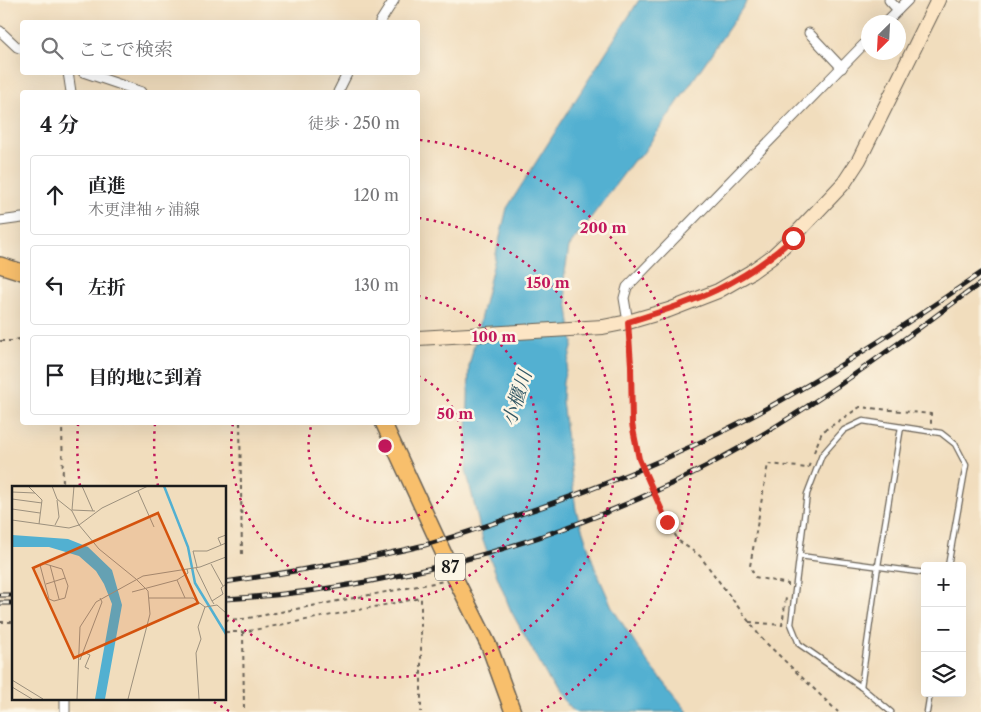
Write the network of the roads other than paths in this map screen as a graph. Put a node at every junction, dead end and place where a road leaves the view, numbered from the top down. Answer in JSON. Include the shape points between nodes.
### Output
{"nodes":[{"id":1,"x":394,"y":0,"type":"edge"},
{"id":2,"x":889,"y":0,"type":"edge"},
{"id":3,"x":908,"y":0,"type":"edge"},
{"id":4,"x":938,"y":0,"type":"edge"},
{"id":5,"x":898,"y":10,"type":"junction"},
{"id":6,"x":893,"y":15,"type":"edge"},
{"id":7,"x":381,"y":20,"type":"edge"},
{"id":8,"x":0,"y":31,"type":"edge"},
{"id":9,"x":809,"y":33,"type":"dead end"},
{"id":10,"x":20,"y":48,"type":"edge"},
{"id":11,"x":861,"y":48,"type":"edge"},
{"id":12,"x":842,"y":68,"type":"junction"},
{"id":13,"x":68,"y":75,"type":"edge"},
{"id":14,"x":92,"y":75,"type":"edge"},
{"id":15,"x":346,"y":75,"type":"edge"},
{"id":16,"x":71,"y":90,"type":"edge"},
{"id":17,"x":136,"y":90,"type":"edge"},
{"id":18,"x":339,"y":90,"type":"edge"},
{"id":19,"x":20,"y":218,"type":"edge"},
{"id":20,"x":0,"y":221,"type":"edge"},
{"id":21,"x":0,"y":265,"type":"edge"},
{"id":22,"x":20,"y":271,"type":"edge"},
{"id":23,"x":628,"y":322,"type":"junction"},
{"id":24,"x":420,"y":338,"type":"edge"},
{"id":25,"x":384,"y":425,"type":"edge"},
{"id":26,"x":901,"y":426,"type":"junction"},
{"id":27,"x":800,"y":556,"type":"junction"},
{"id":28,"x":949,"y":562,"type":"edge"},
{"id":29,"x":878,"y":566,"type":"junction"},
{"id":30,"x":921,"y":571,"type":"edge"},
{"id":31,"x":861,"y":688,"type":"junction"},
{"id":32,"x":929,"y":697,"type":"edge"},
{"id":33,"x":513,"y":712,"type":"edge"},
{"id":34,"x":891,"y":712,"type":"edge"},
{"id":35,"x":927,"y":712,"type":"edge"}],
"edges":[{"from":1,"to":7,"type":"street"},
{"from":2,"to":5,"type":"street"},
{"from":3,"to":5,"type":"street"},
{"from":4,"to":23,"type":"main road","via":[[859,160],[844,183],[800,231],[772,257],[718,291]]},
{"from":5,"to":6,"type":"street"},
{"from":8,"to":10,"type":"street"},
{"from":9,"to":12,"type":"street"},
{"from":11,"to":12,"type":"street"},
{"from":12,"to":23,"type":"street","via":[[627,287],[624,298]]},
{"from":13,"to":16,"type":"street"},
{"from":14,"to":17,"type":"street"},
{"from":15,"to":18,"type":"street"},
{"from":19,"to":20,"type":"street"},
{"from":21,"to":22,"type":"main road"},
{"from":23,"to":24,"type":"main road","via":[[580,329]]},
{"from":25,"to":33,"type":"main road","number":"87","via":[[489,646]]},
{"from":26,"to":27,"type":"lane","via":[[863,420],[844,430],[822,455],[807,494]]},
{"from":26,"to":28,"type":"lane","via":[[941,433],[955,444],[966,465]]},
{"from":26,"to":29,"type":"lane"},
{"from":27,"to":29,"type":"lane"},
{"from":27,"to":31,"type":"lane","via":[[791,624],[799,644]]},
{"from":29,"to":30,"type":"lane"},
{"from":29,"to":31,"type":"lane"},
{"from":31,"to":34,"type":"lane"},
{"from":32,"to":35,"type":"lane"}]}
